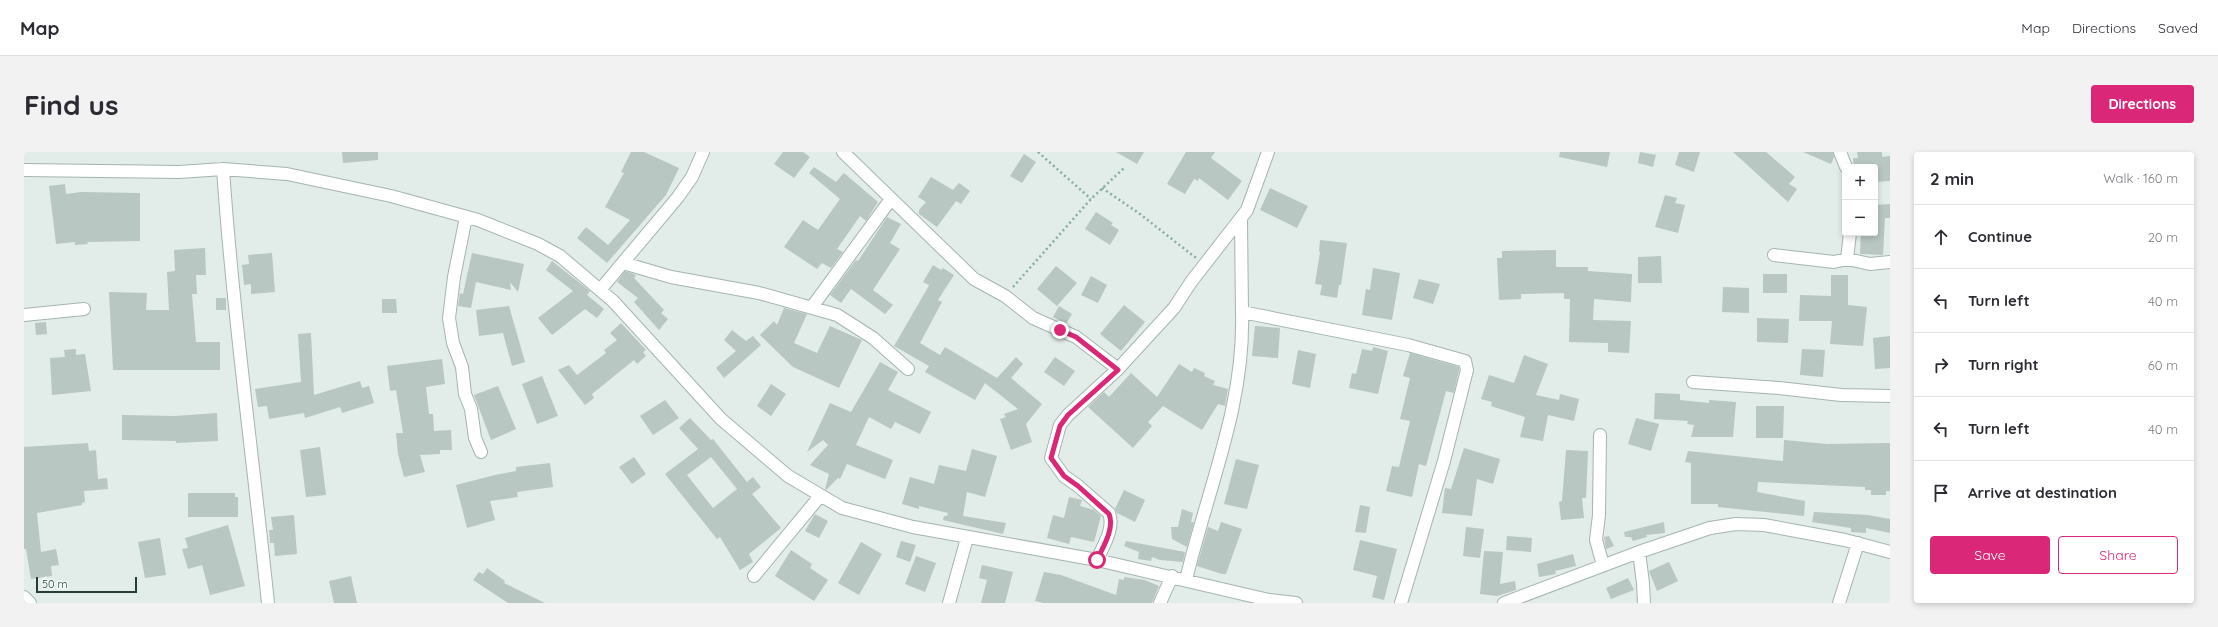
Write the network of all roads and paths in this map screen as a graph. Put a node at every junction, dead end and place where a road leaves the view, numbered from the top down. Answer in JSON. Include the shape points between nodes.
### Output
{"nodes":[{"id":1,"x":702,"y":152,"type":"edge"},
{"id":2,"x":843,"y":152,"type":"edge"},
{"id":3,"x":1038,"y":152,"type":"edge"},
{"id":4,"x":1268,"y":152,"type":"edge"},
{"id":5,"x":1840,"y":152,"type":"edge"},
{"id":6,"x":1845,"y":164,"type":"edge"},
{"id":7,"x":1124,"y":168,"type":"dead end"},
{"id":8,"x":223,"y":169,"type":"junction"},
{"id":9,"x":24,"y":170,"type":"edge"},
{"id":10,"x":1102,"y":188,"type":"junction"},
{"id":11,"x":890,"y":199,"type":"junction"},
{"id":12,"x":1091,"y":199,"type":"junction"},
{"id":13,"x":466,"y":217,"type":"junction"},
{"id":14,"x":1241,"y":219,"type":"junction"},
{"id":15,"x":1850,"y":236,"type":"edge"},
{"id":16,"x":1774,"y":255,"type":"dead end"},
{"id":17,"x":1847,"y":259,"type":"junction"},
{"id":18,"x":1890,"y":262,"type":"edge"},
{"id":19,"x":623,"y":263,"type":"junction"},
{"id":20,"x":1204,"y":265,"type":"junction"},
{"id":21,"x":600,"y":290,"type":"junction"},
{"id":22,"x":1005,"y":296,"type":"junction"},
{"id":23,"x":812,"y":307,"type":"junction"},
{"id":24,"x":84,"y":309,"type":"dead end"},
{"id":25,"x":1242,"y":312,"type":"junction"},
{"id":26,"x":24,"y":315,"type":"edge"},
{"id":27,"x":908,"y":369,"type":"dead end"},
{"id":28,"x":1118,"y":370,"type":"junction"},
{"id":29,"x":1693,"y":382,"type":"dead end"},
{"id":30,"x":1890,"y":396,"type":"edge"},
{"id":31,"x":1600,"y":435,"type":"dead end"},
{"id":32,"x":481,"y":452,"type":"dead end"},
{"id":33,"x":820,"y":496,"type":"junction"},
{"id":34,"x":967,"y":538,"type":"junction"},
{"id":35,"x":1858,"y":543,"type":"junction"},
{"id":36,"x":1639,"y":552,"type":"junction"},
{"id":37,"x":1890,"y":552,"type":"edge"},
{"id":38,"x":1097,"y":560,"type":"junction"},
{"id":39,"x":1603,"y":565,"type":"junction"},
{"id":40,"x":754,"y":576,"type":"dead end"},
{"id":41,"x":1172,"y":576,"type":"junction"},
{"id":42,"x":1186,"y":580,"type":"junction"},
{"id":43,"x":24,"y":597,"type":"edge"},
{"id":44,"x":1269,"y":602,"type":"edge"},
{"id":45,"x":30,"y":603,"type":"edge"},
{"id":46,"x":268,"y":603,"type":"edge"},
{"id":47,"x":948,"y":603,"type":"edge"},
{"id":48,"x":1160,"y":603,"type":"edge"},
{"id":49,"x":1296,"y":603,"type":"edge"},
{"id":50,"x":1401,"y":603,"type":"edge"},
{"id":51,"x":1504,"y":603,"type":"edge"},
{"id":52,"x":1644,"y":603,"type":"edge"},
{"id":53,"x":1839,"y":603,"type":"edge"}],
"edges":[{"from":1,"to":19,"type":"street","via":[[692,177],[678,197]]},
{"from":2,"to":11,"type":"street"},
{"from":3,"to":12,"type":"path"},
{"from":4,"to":14,"type":"street","via":[[1247,210]]},
{"from":5,"to":6,"type":"street"},
{"from":7,"to":10,"type":"path"},
{"from":8,"to":9,"type":"street","via":[[178,172]]},
{"from":8,"to":13,"type":"street","via":[[287,174],[391,196]]},
{"from":8,"to":46,"type":"street","via":[[240,357]]},
{"from":10,"to":12,"type":"path"},
{"from":10,"to":20,"type":"path","via":[[1140,214]]},
{"from":11,"to":22,"type":"street","via":[[974,279]]},
{"from":11,"to":23,"type":"street"},
{"from":12,"to":22,"type":"path"},
{"from":13,"to":21,"type":"street","via":[[538,244],[560,256]]},
{"from":13,"to":32,"type":"street","via":[[449,318],[453,343],[462,367],[475,438]]},
{"from":14,"to":20,"type":"street"},
{"from":14,"to":25,"type":"street"},
{"from":15,"to":17,"type":"street"},
{"from":16,"to":17,"type":"street","via":[[1834,262]]},
{"from":17,"to":18,"type":"street","via":[[1870,264]]},
{"from":19,"to":21,"type":"street"},
{"from":19,"to":23,"type":"street","via":[[671,277],[759,293]]},
{"from":20,"to":28,"type":"street","via":[[1174,308]]},
{"from":21,"to":33,"type":"street","via":[[722,419],[788,476]]},
{"from":22,"to":28,"type":"street","via":[[1034,318],[1076,337]]},
{"from":23,"to":27,"type":"street","via":[[837,315],[873,338]]},
{"from":24,"to":26,"type":"street"},
{"from":25,"to":42,"type":"street","via":[[1243,332],[1237,392],[1219,468],[1193,548]]},
{"from":25,"to":50,"type":"street","via":[[1408,345],[1464,362],[1467,370],[1444,461]]},
{"from":28,"to":38,"type":"street","via":[[1068,415],[1060,426],[1051,458],[1064,476],[1111,518],[1111,527]]},
{"from":29,"to":30,"type":"street","via":[[1841,395]]},
{"from":31,"to":39,"type":"street","via":[[1599,515],[1596,540]]},
{"from":33,"to":34,"type":"street","via":[[842,508]]},
{"from":33,"to":40,"type":"street"},
{"from":34,"to":38,"type":"street"},
{"from":34,"to":47,"type":"street"},
{"from":35,"to":36,"type":"street","via":[[1764,525],[1736,524],[1710,528]]},
{"from":35,"to":37,"type":"street"},
{"from":35,"to":53,"type":"street"},
{"from":36,"to":39,"type":"street"},
{"from":36,"to":52,"type":"street"},
{"from":38,"to":41,"type":"street"},
{"from":39,"to":51,"type":"street"},
{"from":41,"to":42,"type":"street"},
{"from":41,"to":48,"type":"street"},
{"from":42,"to":44,"type":"street"},
{"from":43,"to":45,"type":"street"},
{"from":44,"to":49,"type":"street"}]}
